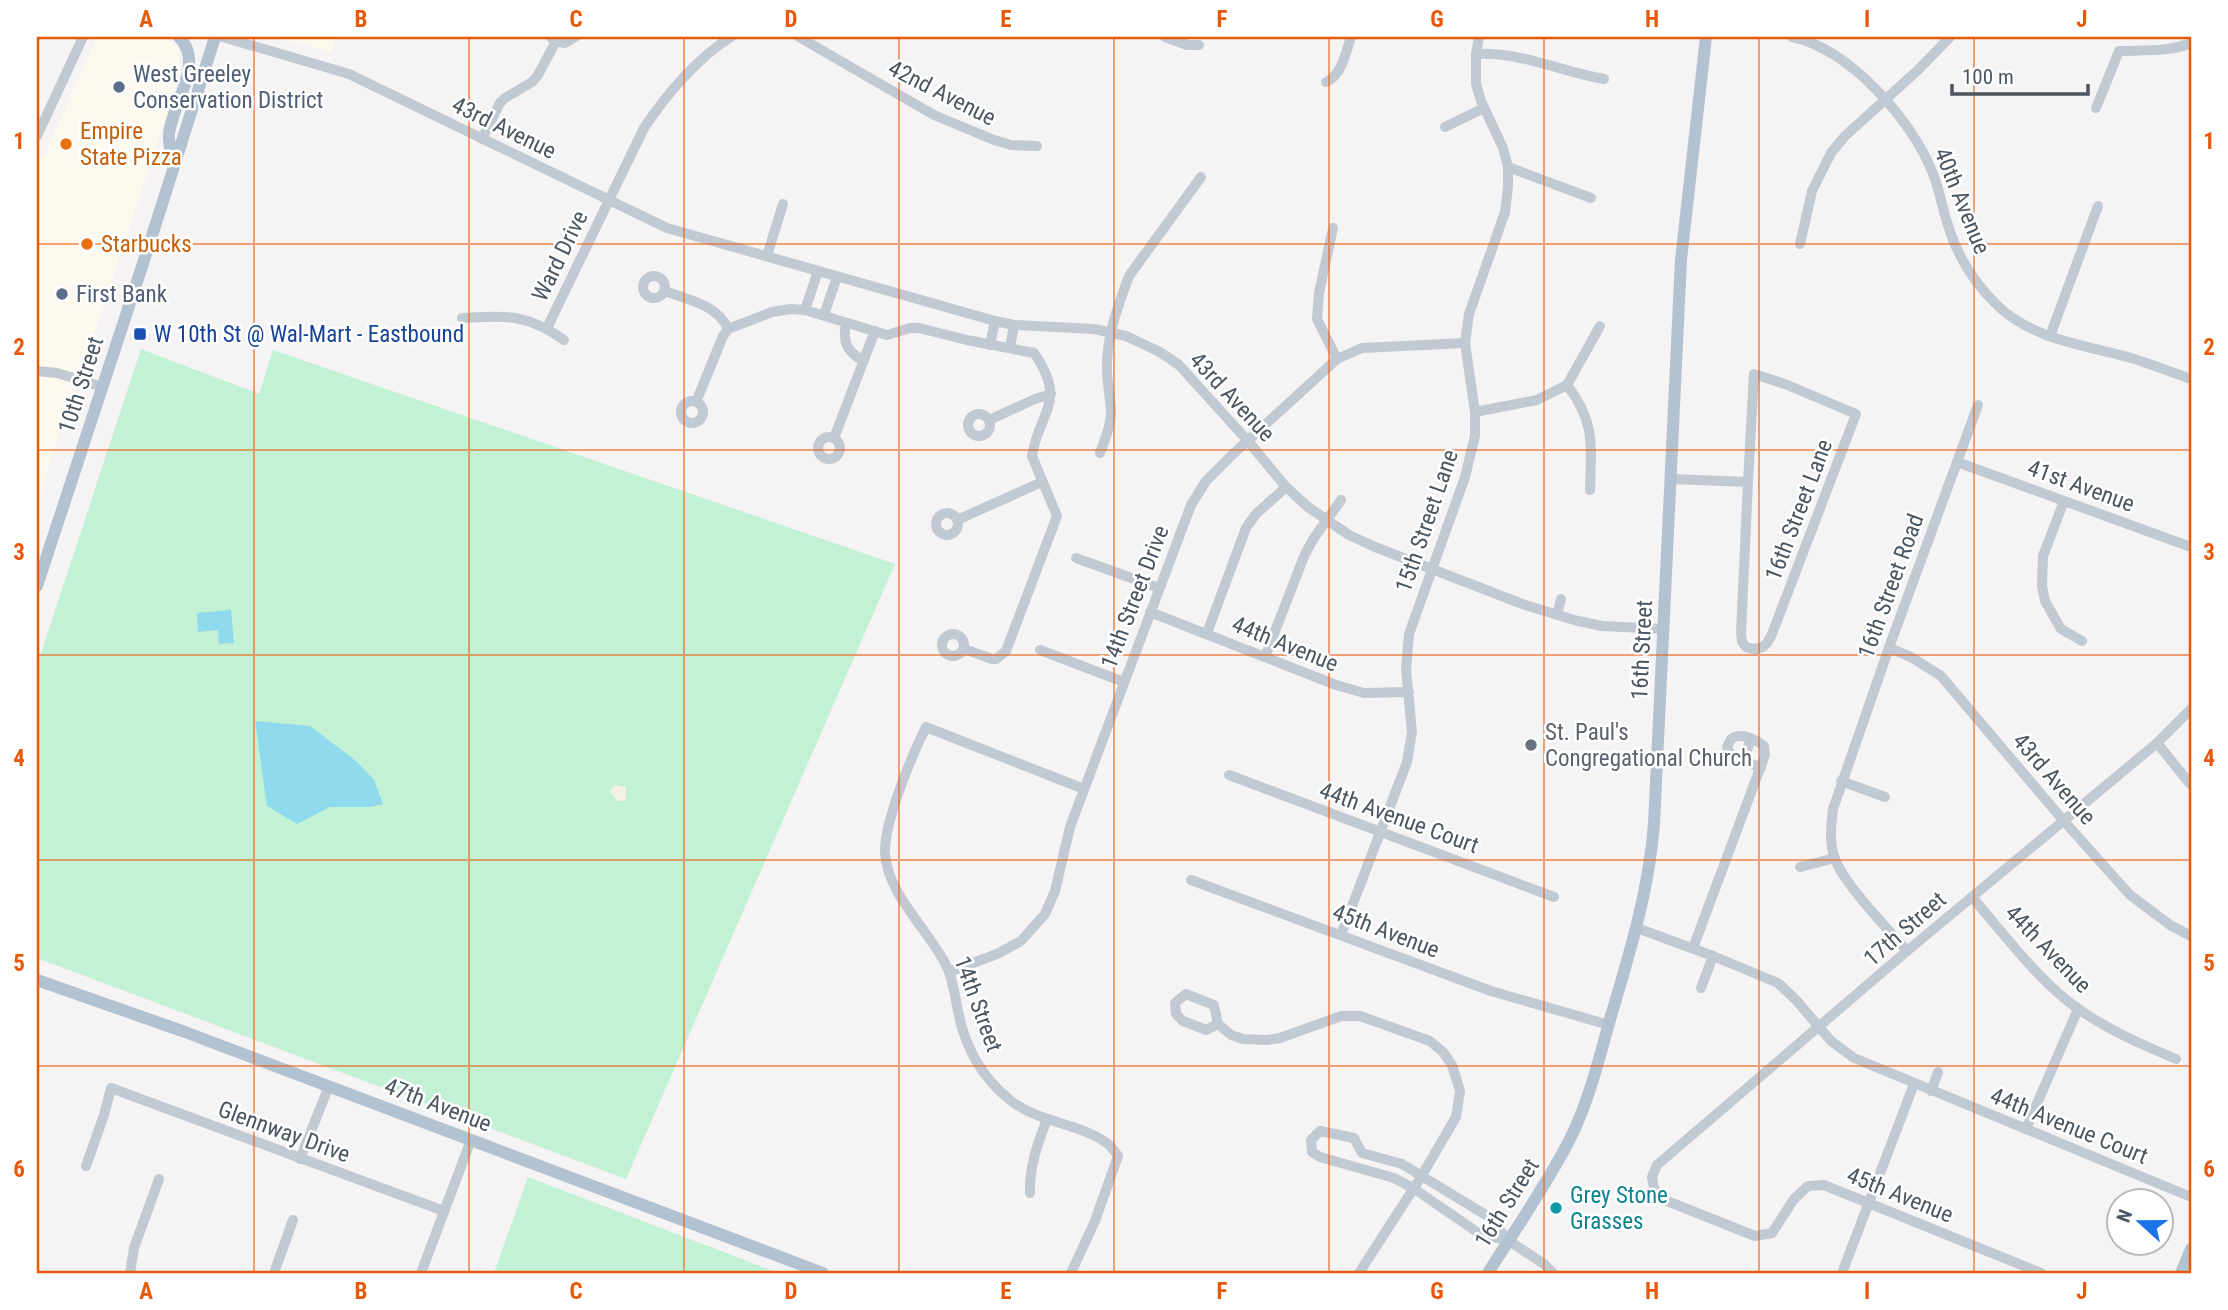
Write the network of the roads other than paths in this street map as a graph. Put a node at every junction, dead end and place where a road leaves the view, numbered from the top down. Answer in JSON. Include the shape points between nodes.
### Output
{"nodes":[{"id":1,"x":83,"y":37,"type":"edge"},
{"id":2,"x":179,"y":37,"type":"edge"},
{"id":3,"x":215,"y":37,"type":"edge"},
{"id":4,"x":223,"y":37,"type":"edge"},
{"id":5,"x":575,"y":37,"type":"edge"},
{"id":6,"x":731,"y":37,"type":"edge"},
{"id":7,"x":1165,"y":37,"type":"edge"},
{"id":8,"x":1351,"y":37,"type":"edge"},
{"id":9,"x":1479,"y":37,"type":"edge"},
{"id":10,"x":1706,"y":37,"type":"edge"},
{"id":11,"x":1793,"y":37,"type":"edge"},
{"id":12,"x":1950,"y":37,"type":"edge"},
{"id":13,"x":806,"y":38,"type":"edge"},
{"id":14,"x":1808,"y":38,"type":"edge"},
{"id":15,"x":554,"y":39,"type":"edge"},
{"id":16,"x":2191,"y":43,"type":"edge"},
{"id":17,"x":1199,"y":45,"type":"dead end"},
{"id":18,"x":1476,"y":54,"type":"junction"},
{"id":19,"x":1604,"y":79,"type":"dead end"},
{"id":20,"x":1326,"y":82,"type":"dead end"},
{"id":21,"x":1886,"y":99,"type":"junction"},
{"id":22,"x":1484,"y":108,"type":"junction"},
{"id":23,"x":2096,"y":108,"type":"dead end"},
{"id":24,"x":1445,"y":127,"type":"dead end"},
{"id":25,"x":37,"y":136,"type":"edge"},
{"id":26,"x":482,"y":139,"type":"junction"},
{"id":27,"x":1037,"y":146,"type":"dead end"},
{"id":28,"x":1508,"y":167,"type":"junction"},
{"id":29,"x":174,"y":170,"type":"junction"},
{"id":30,"x":1201,"y":177,"type":"dead end"},
{"id":31,"x":1591,"y":198,"type":"dead end"},
{"id":32,"x":609,"y":200,"type":"junction"},
{"id":33,"x":783,"y":204,"type":"dead end"},
{"id":34,"x":2098,"y":206,"type":"dead end"},
{"id":35,"x":1333,"y":228,"type":"dead end"},
{"id":36,"x":1800,"y":244,"type":"dead end"},
{"id":37,"x":767,"y":256,"type":"junction"},
{"id":38,"x":818,"y":271,"type":"junction"},
{"id":39,"x":837,"y":277,"type":"junction"},
{"id":40,"x":664,"y":291,"type":"dead end"},
{"id":41,"x":805,"y":310,"type":"junction"},
{"id":42,"x":824,"y":315,"type":"junction"},
{"id":43,"x":462,"y":318,"type":"dead end"},
{"id":44,"x":995,"y":321,"type":"junction"},
{"id":45,"x":846,"y":324,"type":"junction"},
{"id":46,"x":1014,"y":325,"type":"junction"},
{"id":47,"x":1600,"y":326,"type":"dead end"},
{"id":48,"x":547,"y":328,"type":"junction"},
{"id":49,"x":727,"y":329,"type":"junction"},
{"id":50,"x":875,"y":331,"type":"junction"},
{"id":51,"x":1111,"y":332,"type":"junction"},
{"id":52,"x":2050,"y":336,"type":"junction"},
{"id":53,"x":564,"y":340,"type":"dead end"},
{"id":54,"x":1465,"y":343,"type":"junction"},
{"id":55,"x":990,"y":345,"type":"junction"},
{"id":56,"x":1010,"y":348,"type":"junction"},
{"id":57,"x":1337,"y":359,"type":"junction"},
{"id":58,"x":863,"y":361,"type":"junction"},
{"id":59,"x":37,"y":371,"type":"edge"},
{"id":60,"x":2191,"y":379,"type":"edge"},
{"id":61,"x":1567,"y":385,"type":"junction"},
{"id":62,"x":103,"y":387,"type":"junction"},
{"id":63,"x":1051,"y":394,"type":"junction"},
{"id":64,"x":696,"y":402,"type":"dead end"},
{"id":65,"x":1978,"y":405,"type":"dead end"},
{"id":66,"x":1475,"y":412,"type":"junction"},
{"id":67,"x":989,"y":421,"type":"dead end"},
{"id":68,"x":834,"y":438,"type":"dead end"},
{"id":69,"x":1247,"y":440,"type":"junction"},
{"id":70,"x":1100,"y":453,"type":"dead end"},
{"id":71,"x":1957,"y":462,"type":"junction"},
{"id":72,"x":1672,"y":479,"type":"junction"},
{"id":73,"x":1042,"y":482,"type":"junction"},
{"id":74,"x":1748,"y":482,"type":"junction"},
{"id":75,"x":1286,"y":487,"type":"junction"},
{"id":76,"x":1590,"y":490,"type":"dead end"},
{"id":77,"x":1341,"y":500,"type":"dead end"},
{"id":78,"x":2064,"y":501,"type":"junction"},
{"id":79,"x":957,"y":520,"type":"dead end"},
{"id":80,"x":1326,"y":521,"type":"junction"},
{"id":81,"x":2191,"y":547,"type":"edge"},
{"id":82,"x":1076,"y":558,"type":"dead end"},
{"id":83,"x":1431,"y":569,"type":"junction"},
{"id":84,"x":37,"y":586,"type":"edge"},
{"id":85,"x":1160,"y":588,"type":"junction"},
{"id":86,"x":1561,"y":599,"type":"dead end"},
{"id":87,"x":1150,"y":612,"type":"junction"},
{"id":88,"x":1557,"y":615,"type":"junction"},
{"id":89,"x":1664,"y":629,"type":"junction"},
{"id":90,"x":1207,"y":634,"type":"junction"},
{"id":91,"x":2082,"y":641,"type":"dead end"},
{"id":92,"x":1889,"y":648,"type":"junction"},
{"id":93,"x":964,"y":649,"type":"dead end"},
{"id":94,"x":1040,"y":650,"type":"dead end"},
{"id":95,"x":1265,"y":657,"type":"junction"},
{"id":96,"x":1124,"y":682,"type":"junction"},
{"id":97,"x":1409,"y":692,"type":"junction"},
{"id":98,"x":2191,"y":709,"type":"edge"},
{"id":99,"x":1751,"y":739,"type":"junction"},
{"id":100,"x":2157,"y":743,"type":"junction"},
{"id":101,"x":1743,"y":761,"type":"junction"},
{"id":102,"x":1761,"y":768,"type":"junction"},
{"id":103,"x":1230,"y":775,"type":"dead end"},
{"id":104,"x":1841,"y":781,"type":"junction"},
{"id":105,"x":2191,"y":785,"type":"edge"},
{"id":106,"x":1084,"y":789,"type":"junction"},
{"id":107,"x":1885,"y":797,"type":"dead end"},
{"id":108,"x":2063,"y":820,"type":"junction"},
{"id":109,"x":1379,"y":832,"type":"junction"},
{"id":110,"x":1835,"y":858,"type":"junction"},
{"id":111,"x":1800,"y":867,"type":"dead end"},
{"id":112,"x":1191,"y":880,"type":"dead end"},
{"id":113,"x":1554,"y":897,"type":"dead end"},
{"id":114,"x":1972,"y":897,"type":"junction"},
{"id":115,"x":1637,"y":928,"type":"junction"},
{"id":116,"x":1341,"y":934,"type":"junction"},
{"id":117,"x":2191,"y":936,"type":"edge"},
{"id":118,"x":1693,"y":948,"type":"junction"},
{"id":119,"x":1907,"y":951,"type":"junction"},
{"id":120,"x":1713,"y":956,"type":"junction"},
{"id":121,"x":949,"y":972,"type":"junction"},
{"id":122,"x":37,"y":980,"type":"edge"},
{"id":123,"x":1701,"y":988,"type":"dead end"},
{"id":124,"x":2078,"y":1009,"type":"junction"},
{"id":125,"x":1218,"y":1024,"type":"junction"},
{"id":126,"x":1609,"y":1025,"type":"junction"},
{"id":127,"x":1818,"y":1027,"type":"junction"},
{"id":128,"x":2176,"y":1059,"type":"dead end"},
{"id":129,"x":1938,"y":1073,"type":"dead end"},
{"id":130,"x":1914,"y":1084,"type":"junction"},
{"id":131,"x":330,"y":1086,"type":"junction"},
{"id":132,"x":1931,"y":1090,"type":"junction"},
{"id":133,"x":1046,"y":1119,"type":"junction"},
{"id":134,"x":2026,"y":1129,"type":"junction"},
{"id":135,"x":471,"y":1140,"type":"junction"},
{"id":136,"x":1362,"y":1153,"type":"junction"},
{"id":137,"x":300,"y":1159,"type":"junction"},
{"id":138,"x":86,"y":1166,"type":"dead end"},
{"id":139,"x":1357,"y":1168,"type":"junction"},
{"id":140,"x":1421,"y":1177,"type":"junction"},
{"id":141,"x":159,"y":1179,"type":"dead end"},
{"id":142,"x":1653,"y":1183,"type":"joint"},
{"id":143,"x":1413,"y":1188,"type":"junction"},
{"id":144,"x":1030,"y":1193,"type":"dead end"},
{"id":145,"x":2191,"y":1197,"type":"edge"},
{"id":146,"x":1869,"y":1202,"type":"junction"},
{"id":147,"x":444,"y":1211,"type":"junction"},
{"id":148,"x":293,"y":1220,"type":"dead end"},
{"id":149,"x":1508,"y":1241,"type":"junction"},
{"id":150,"x":2191,"y":1249,"type":"edge"},
{"id":151,"x":130,"y":1273,"type":"edge"},
{"id":152,"x":274,"y":1273,"type":"edge"},
{"id":153,"x":421,"y":1273,"type":"edge"},
{"id":154,"x":823,"y":1273,"type":"edge"},
{"id":155,"x":1071,"y":1273,"type":"edge"},
{"id":156,"x":1359,"y":1273,"type":"edge"},
{"id":157,"x":1488,"y":1273,"type":"edge"},
{"id":158,"x":1553,"y":1273,"type":"edge"},
{"id":159,"x":1842,"y":1273,"type":"edge"},
{"id":160,"x":2040,"y":1273,"type":"edge"},
{"id":161,"x":2181,"y":1273,"type":"edge"}],
"edges":[{"from":1,"to":25,"type":"street"},
{"from":2,"to":29,"type":"main road","via":[[190,55],[169,134]]},
{"from":3,"to":29,"type":"main road","name":"10th Street"},
{"from":4,"to":26,"type":"street","name":"43rd Avenue","via":[[349,74]]},
{"from":5,"to":15,"type":"street","via":[[565,43]]},
{"from":6,"to":32,"type":"street","via":[[714,47],[653,114]]},
{"from":7,"to":17,"type":"street"},
{"from":8,"to":20,"type":"street","via":[[1338,71]]},
{"from":9,"to":18,"type":"street","name":"15th Street Lane"},
{"from":10,"to":72,"type":"main road","name":"16th Street","via":[[1681,260]]},
{"from":11,"to":14,"type":"street","name":"40th Avenue"},
{"from":12,"to":21,"type":"street"},
{"from":13,"to":27,"type":"street","name":"42nd Avenue","via":[[934,115],[994,140]]},
{"from":14,"to":21,"type":"street","name":"40th Avenue","via":[[1851,66]]},
{"from":15,"to":26,"type":"street","via":[[538,75],[500,103]]},
{"from":16,"to":23,"type":"street","via":[[2119,51]]},
{"from":18,"to":19,"type":"street","via":[[1515,57]]},
{"from":18,"to":22,"type":"street","name":"15th Street Lane","via":[[1476,84]]},
{"from":21,"to":36,"type":"street","via":[[1831,153],[1812,191]]},
{"from":21,"to":52,"type":"street","name":"40th Avenue","via":[[1933,171],[1954,245],[1975,281],[2000,308]]},
{"from":22,"to":24,"type":"street"},
{"from":22,"to":28,"type":"street","name":"15th Street Lane"},
{"from":26,"to":32,"type":"street","name":"43rd Avenue"},
{"from":28,"to":31,"type":"street"},
{"from":28,"to":54,"type":"street","name":"15th Street Lane","via":[[1505,212],[1469,314]]},
{"from":29,"to":62,"type":"main road","name":"10th Street"},
{"from":30,"to":51,"type":"street","via":[[1129,276]]},
{"from":32,"to":37,"type":"street","name":"43rd Avenue","via":[[667,228]]},
{"from":32,"to":48,"type":"street","name":"Ward Drive"},
{"from":33,"to":37,"type":"street"},
{"from":34,"to":52,"type":"street"},
{"from":35,"to":57,"type":"street","via":[[1317,319]]},
{"from":37,"to":38,"type":"street","name":"43rd Avenue"},
{"from":38,"to":39,"type":"street","name":"43rd Avenue"},
{"from":38,"to":41,"type":"street"},
{"from":39,"to":42,"type":"street"},
{"from":39,"to":44,"type":"street","name":"43rd Avenue"},
{"from":40,"to":49,"type":"street","via":[[712,310],[724,319]]},
{"from":41,"to":42,"type":"street"},
{"from":41,"to":49,"type":"street","via":[[772,312]]},
{"from":42,"to":45,"type":"street"},
{"from":43,"to":48,"type":"street","name":"Ward Drive","via":[[517,317]]},
{"from":44,"to":46,"type":"street","name":"43rd Avenue"},
{"from":44,"to":55,"type":"street"},
{"from":45,"to":50,"type":"street"},
{"from":45,"to":58,"type":"street","via":[[845,344]]},
{"from":46,"to":51,"type":"street","name":"43rd Avenue"},
{"from":46,"to":56,"type":"street"},
{"from":47,"to":61,"type":"street"},
{"from":48,"to":53,"type":"street","name":"Ward Drive"},
{"from":49,"to":64,"type":"street"},
{"from":50,"to":55,"type":"street","via":[[887,335],[919,328]]},
{"from":50,"to":58,"type":"street"},
{"from":51,"to":69,"type":"street","name":"43rd Avenue","via":[[1140,342],[1179,365]]},
{"from":51,"to":70,"type":"street","via":[[1107,358],[1110,424]]},
{"from":52,"to":60,"type":"street","name":"40th Avenue"},
{"from":54,"to":57,"type":"street","name":"14th Street Drive","via":[[1362,348]]},
{"from":54,"to":66,"type":"street","name":"15th Street Lane"},
{"from":55,"to":56,"type":"street"},
{"from":56,"to":63,"type":"street","via":[[1034,353]]},
{"from":57,"to":69,"type":"street","name":"14th Street Drive"},
{"from":58,"to":68,"type":"street"},
{"from":59,"to":62,"type":"street"},
{"from":61,"to":66,"type":"street","via":[[1537,400]]},
{"from":61,"to":76,"type":"street","via":[[1582,406],[1589,428]]},
{"from":62,"to":84,"type":"main road","name":"10th Street"},
{"from":63,"to":67,"type":"street"},
{"from":63,"to":73,"type":"street","via":[[1032,456]]},
{"from":65,"to":71,"type":"street","name":"16th Street Road"},
{"from":66,"to":83,"type":"street","name":"15th Street Lane","via":[[1472,456]]},
{"from":69,"to":75,"type":"street","name":"43rd Avenue"},
{"from":69,"to":85,"type":"street","name":"14th Street Drive","via":[[1206,481],[1191,505]]},
{"from":71,"to":78,"type":"street","name":"41st Avenue"},
{"from":71,"to":92,"type":"street","name":"16th Street Road"},
{"from":72,"to":74,"type":"street"},
{"from":72,"to":89,"type":"main road","name":"16th Street"},
{"from":73,"to":79,"type":"street"},
{"from":73,"to":93,"type":"street","via":[[1057,516],[1006,651],[992,659]]},
{"from":74,"to":74,"type":"street","name":"16th Street Lane","via":[[1754,374],[1856,414],[1772,634],[1768,643],[1757,649],[1746,647],[1741,633]]},
{"from":75,"to":80,"type":"street","name":"43rd Avenue"},
{"from":75,"to":90,"type":"street","via":[[1246,528]]},
{"from":77,"to":80,"type":"street"},
{"from":78,"to":81,"type":"street","name":"41st Avenue"},
{"from":78,"to":91,"type":"street","via":[[2042,556],[2042,586],[2061,629]]},
{"from":80,"to":83,"type":"street","name":"43rd Avenue"},
{"from":80,"to":95,"type":"street","via":[[1306,554]]},
{"from":82,"to":85,"type":"street"},
{"from":83,"to":88,"type":"street","name":"43rd Avenue"},
{"from":83,"to":97,"type":"street","name":"15th Street Lane","via":[[1409,634]]},
{"from":85,"to":87,"type":"street","name":"14th Street Drive"},
{"from":86,"to":88,"type":"street"},
{"from":87,"to":90,"type":"street","name":"44th Avenue"},
{"from":87,"to":96,"type":"street","name":"14th Street Drive"},
{"from":88,"to":89,"type":"street","name":"43rd Avenue","via":[[1602,626]]},
{"from":89,"to":115,"type":"main road","name":"16th Street","via":[[1652,855]]},
{"from":90,"to":95,"type":"street","name":"44th Avenue"},
{"from":92,"to":104,"type":"street","name":"16th Street Road"},
{"from":92,"to":108,"type":"street","name":"43rd Avenue","via":[[1941,676]]},
{"from":94,"to":96,"type":"street"},
{"from":95,"to":97,"type":"street","name":"44th Avenue","via":[[1364,694]]},
{"from":96,"to":106,"type":"street","name":"14th Street Drive"},
{"from":97,"to":109,"type":"street","name":"15th Street Lane","via":[[1407,762]]},
{"from":98,"to":100,"type":"street","name":"17th Street"},
{"from":99,"to":101,"type":"street"},
{"from":99,"to":101,"type":"street","via":[[1738,735],[1728,743],[1731,755]]},
{"from":99,"to":102,"type":"street","via":[[1766,750]]},
{"from":100,"to":105,"type":"street"},
{"from":100,"to":108,"type":"street","name":"17th Street"},
{"from":101,"to":102,"type":"street"},
{"from":102,"to":118,"type":"street"},
{"from":103,"to":109,"type":"street","name":"44th Avenue Court"},
{"from":104,"to":107,"type":"street"},
{"from":104,"to":110,"type":"street","name":"16th Street Road","via":[[1830,830]]},
{"from":106,"to":121,"type":"street","name":"14th Street Drive","via":[[1045,914],[1021,941]]},
{"from":106,"to":121,"type":"street","name":"14th Street","via":[[926,727],[887,830],[885,853],[899,896],[931,938]]},
{"from":108,"to":114,"type":"street","name":"17th Street"},
{"from":108,"to":117,"type":"street","name":"43rd Avenue","via":[[2130,894]]},
{"from":109,"to":113,"type":"street","name":"44th Avenue Court"},
{"from":109,"to":116,"type":"street","name":"15th Street Lane"},
{"from":110,"to":111,"type":"street"},
{"from":110,"to":119,"type":"street","name":"16th Street Road"},
{"from":112,"to":116,"type":"street","name":"45th Avenue"},
{"from":114,"to":119,"type":"street","name":"17th Street"},
{"from":114,"to":124,"type":"street","name":"44th Avenue"},
{"from":115,"to":118,"type":"street","name":"44th Avenue Court"},
{"from":115,"to":126,"type":"main road","name":"16th Street"},
{"from":116,"to":126,"type":"street","name":"45th Avenue","via":[[1491,991]]},
{"from":118,"to":120,"type":"street","name":"44th Avenue Court"},
{"from":119,"to":127,"type":"street","name":"17th Street"},
{"from":120,"to":123,"type":"street"},
{"from":120,"to":127,"type":"street","name":"44th Avenue Court","via":[[1778,983]]},
{"from":121,"to":133,"type":"street","name":"14th Street","via":[[974,1060],[1012,1102]]},
{"from":122,"to":131,"type":"main road","name":"47th Avenue"},
{"from":124,"to":128,"type":"street","name":"44th Avenue"},
{"from":124,"to":134,"type":"street"},
{"from":125,"to":125,"type":"street","via":[[1214,1005],[1186,994],[1175,1003],[1176,1014],[1183,1021],[1206,1030]]},
{"from":125,"to":140,"type":"street","via":[[1243,1039],[1267,1040],[1341,1016],[1360,1016],[1430,1041],[1452,1065],[1460,1091],[1456,1116]]},
{"from":126,"to":149,"type":"main road","name":"16th Street","via":[[1569,1141]]},
{"from":127,"to":130,"type":"street","name":"44th Avenue Court","via":[[1854,1058]]},
{"from":127,"to":142,"type":"street","name":"17th Street","via":[[1657,1165]]},
{"from":129,"to":132,"type":"street"},
{"from":130,"to":132,"type":"street","name":"44th Avenue Court"},
{"from":130,"to":146,"type":"street"},
{"from":131,"to":135,"type":"main road","name":"47th Avenue"},
{"from":131,"to":137,"type":"street"},
{"from":132,"to":134,"type":"street","name":"44th Avenue Court"},
{"from":133,"to":144,"type":"street","via":[[1035,1150]]},
{"from":133,"to":155,"type":"street","name":"14th Street","via":[[1107,1143],[1118,1156]]},
{"from":134,"to":145,"type":"street","name":"44th Avenue Court"},
{"from":135,"to":147,"type":"street"},
{"from":135,"to":154,"type":"main road","name":"47th Avenue"},
{"from":136,"to":139,"type":"street"},
{"from":136,"to":139,"type":"street","via":[[1354,1138],[1320,1131],[1311,1140],[1312,1152],[1320,1157]]},
{"from":136,"to":140,"type":"street","via":[[1402,1164]]},
{"from":137,"to":138,"type":"street","name":"Glennway Drive","via":[[111,1088]]},
{"from":137,"to":147,"type":"street","name":"Glennway Drive"},
{"from":139,"to":143,"type":"street"},
{"from":140,"to":143,"type":"street"},
{"from":140,"to":149,"type":"street","via":[[1489,1217]]},
{"from":141,"to":151,"type":"street","via":[[134,1248]]},
{"from":142,"to":146,"type":"street","name":"45th Avenue","via":[[1667,1201],[1755,1236],[1772,1233],[1808,1186],[1824,1185]]},
{"from":143,"to":149,"type":"street","via":[[1480,1234]]},
{"from":143,"to":156,"type":"street"},
{"from":146,"to":159,"type":"street"},
{"from":146,"to":160,"type":"street","name":"45th Avenue"},
{"from":147,"to":153,"type":"street"},
{"from":148,"to":152,"type":"street"},
{"from":149,"to":157,"type":"main road","name":"16th Street"},
{"from":149,"to":158,"type":"street"},
{"from":150,"to":161,"type":"main road"}]}
